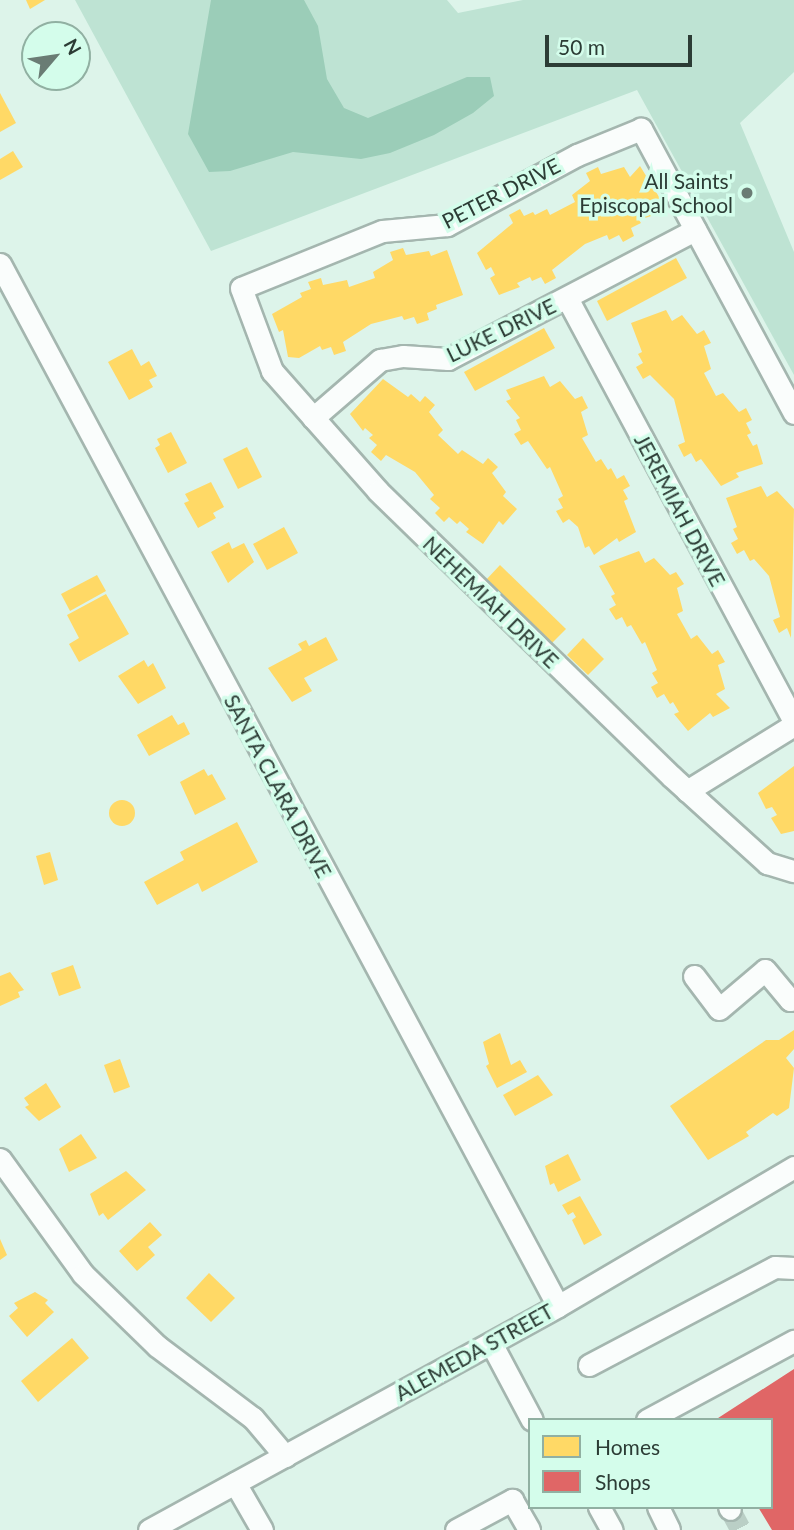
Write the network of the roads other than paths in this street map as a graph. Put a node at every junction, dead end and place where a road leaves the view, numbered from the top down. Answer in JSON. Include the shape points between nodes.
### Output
{"nodes":[{"id":1,"x":695,"y":230,"type":"junction"},
{"id":2,"x":0,"y":264,"type":"edge"},
{"id":3,"x":241,"y":288,"type":"joint"},
{"id":4,"x":567,"y":298,"type":"junction"},
{"id":5,"x":794,"y":413,"type":"edge"},
{"id":6,"x":313,"y":418,"type":"junction"},
{"id":7,"x":794,"y":723,"type":"edge"},
{"id":8,"x":687,"y":791,"type":"junction"},
{"id":9,"x":794,"y":872,"type":"edge"},
{"id":10,"x":694,"y":976,"type":"dead end"},
{"id":11,"x":794,"y":998,"type":"edge"},
{"id":12,"x":0,"y":1159,"type":"edge"},
{"id":13,"x":791,"y":1174,"type":"edge"},
{"id":14,"x":794,"y":1268,"type":"edge"},
{"id":15,"x":558,"y":1306,"type":"junction"},
{"id":16,"x":794,"y":1341,"type":"edge"},
{"id":17,"x":491,"y":1343,"type":"junction"},
{"id":18,"x":589,"y":1365,"type":"dead end"},
{"id":19,"x":676,"y":1413,"type":"edge"},
{"id":20,"x":531,"y":1418,"type":"edge"},
{"id":21,"x":655,"y":1418,"type":"edge"},
{"id":22,"x":285,"y":1456,"type":"junction"},
{"id":23,"x":235,"y":1483,"type":"junction"},
{"id":24,"x":600,"y":1509,"type":"edge"},
{"id":25,"x":659,"y":1509,"type":"edge"},
{"id":26,"x":149,"y":1530,"type":"edge"},
{"id":27,"x":262,"y":1530,"type":"edge"},
{"id":28,"x":456,"y":1530,"type":"edge"},
{"id":29,"x":529,"y":1530,"type":"edge"},
{"id":30,"x":612,"y":1530,"type":"edge"},
{"id":31,"x":669,"y":1530,"type":"edge"}],
"edges":[{"from":1,"to":3,"type":"street","name":"PETER DRIVE","via":[[640,130],[577,155],[447,225],[382,231]]},
{"from":1,"to":4,"type":"street","name":"LUKE DRIVE"},
{"from":1,"to":5,"type":"street"},
{"from":2,"to":15,"type":"street","name":"SANTA CLARA DRIVE"},
{"from":3,"to":6,"type":"street","name":"NEHEMIAH DRIVE","via":[[272,370]]},
{"from":4,"to":6,"type":"street","name":"LUKE DRIVE","via":[[448,359],[402,356],[380,360]]},
{"from":4,"to":7,"type":"street","name":"JEREMIAH DRIVE"},
{"from":6,"to":8,"type":"street","name":"NEHEMIAH DRIVE","via":[[378,491]]},
{"from":7,"to":8,"type":"street"},
{"from":8,"to":9,"type":"street","name":"NEHEMIAH DRIVE","via":[[767,863]]},
{"from":10,"to":11,"type":"street","via":[[719,1009],[765,970],[790,1000]]},
{"from":12,"to":22,"type":"street","via":[[83,1274],[158,1346],[253,1418]]},
{"from":13,"to":15,"type":"street","name":"ALEMEDA STREET"},
{"from":14,"to":18,"type":"street","via":[[775,1267]]},
{"from":15,"to":17,"type":"street","name":"ALEMEDA STREET"},
{"from":16,"to":19,"type":"street"},
{"from":17,"to":20,"type":"street"},
{"from":17,"to":22,"type":"street","name":"ALEMEDA STREET"},
{"from":19,"to":21,"type":"street"},
{"from":22,"to":23,"type":"street","name":"ALEMEDA STREET"},
{"from":23,"to":26,"type":"street","name":"ALEMEDA STREET"},
{"from":23,"to":27,"type":"street"},
{"from":24,"to":30,"type":"street"},
{"from":25,"to":31,"type":"street"},
{"from":28,"to":29,"type":"street","via":[[512,1500]]}]}
